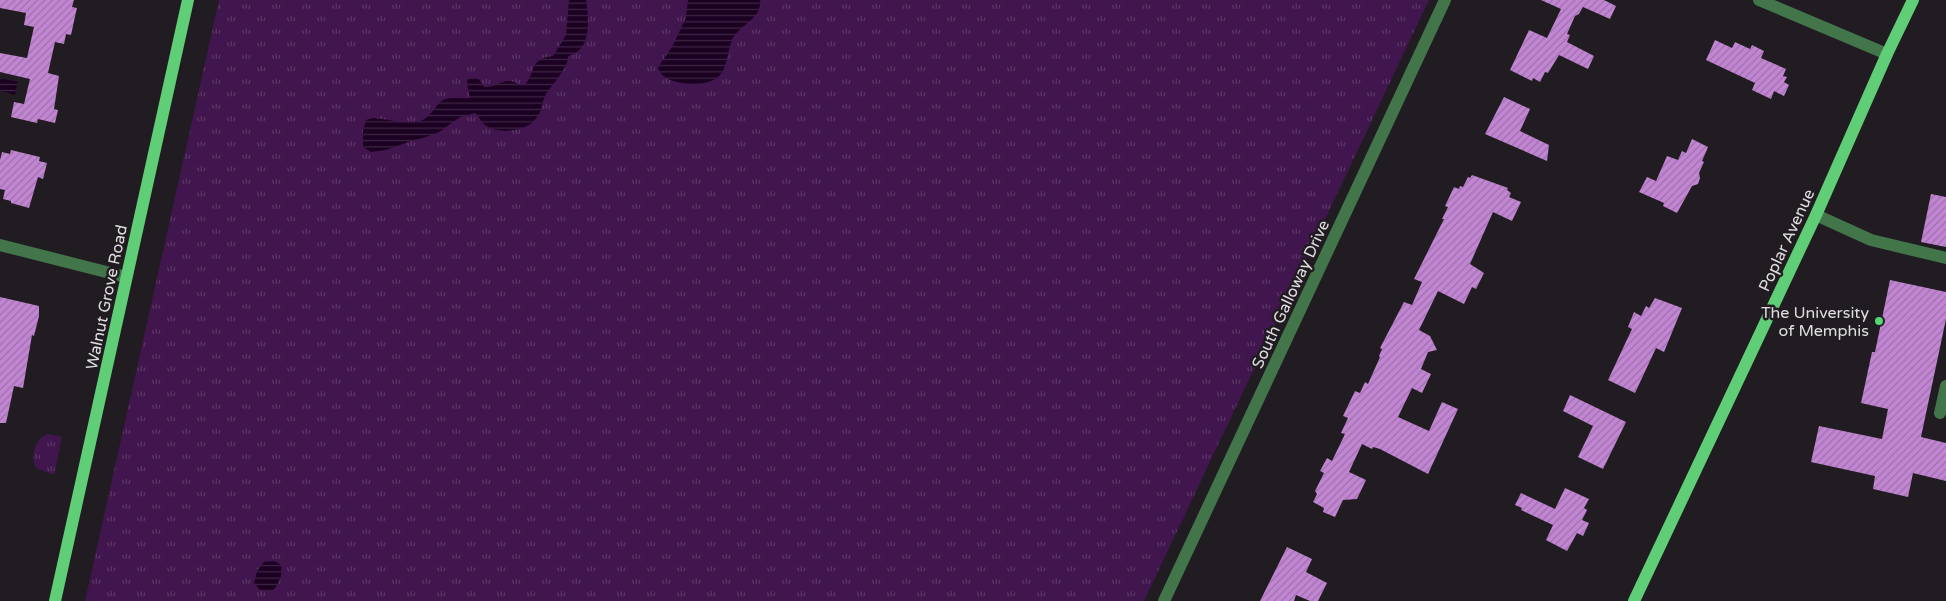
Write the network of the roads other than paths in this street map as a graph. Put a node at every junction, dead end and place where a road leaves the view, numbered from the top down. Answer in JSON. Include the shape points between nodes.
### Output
{"nodes":[{"id":1,"x":188,"y":0,"type":"edge"},
{"id":2,"x":1445,"y":0,"type":"edge"},
{"id":3,"x":1759,"y":0,"type":"edge"},
{"id":4,"x":1913,"y":0,"type":"edge"},
{"id":5,"x":1887,"y":54,"type":"junction"},
{"id":6,"x":1816,"y":215,"type":"junction"},
{"id":7,"x":0,"y":245,"type":"edge"},
{"id":8,"x":1946,"y":258,"type":"edge"},
{"id":9,"x":126,"y":277,"type":"junction"},
{"id":10,"x":1946,"y":386,"type":"edge"},
{"id":11,"x":1940,"y":413,"type":"dead end"},
{"id":12,"x":55,"y":601,"type":"edge"},
{"id":13,"x":1164,"y":601,"type":"edge"},
{"id":14,"x":1634,"y":601,"type":"edge"}],
"edges":[{"from":1,"to":9,"type":"main road","name":"Walnut Grove Road"},
{"from":2,"to":13,"type":"street","name":"South Galloway Drive"},
{"from":3,"to":5,"type":"street"},
{"from":4,"to":5,"type":"main road","name":"Poplar Avenue"},
{"from":5,"to":6,"type":"main road","name":"Poplar Avenue"},
{"from":6,"to":8,"type":"street","via":[[1871,240]]},
{"from":6,"to":14,"type":"main road","name":"Poplar Avenue"},
{"from":7,"to":9,"type":"street"},
{"from":9,"to":12,"type":"main road","name":"Walnut Grove Road"},
{"from":10,"to":11,"type":"street"}]}
